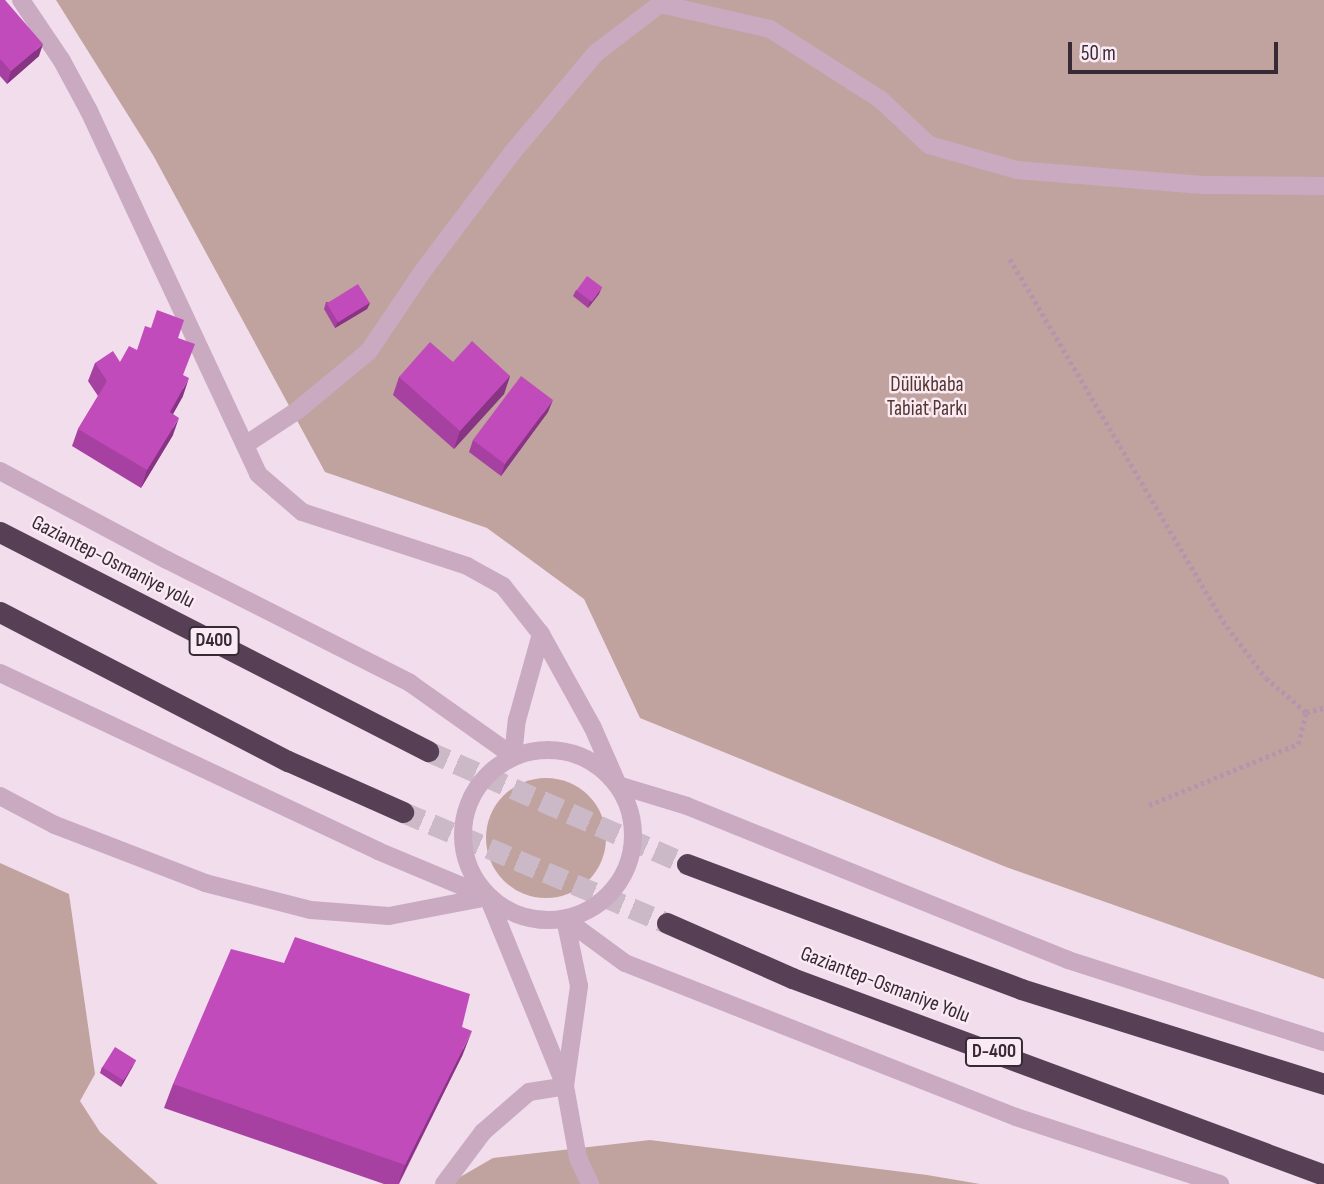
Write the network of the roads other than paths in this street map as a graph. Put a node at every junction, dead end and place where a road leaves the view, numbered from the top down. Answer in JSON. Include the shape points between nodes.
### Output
{"nodes":[{"id":1,"x":20,"y":0,"type":"edge"},
{"id":2,"x":1324,"y":186,"type":"edge"},
{"id":3,"x":245,"y":445,"type":"junction"},
{"id":4,"x":0,"y":471,"type":"edge"},
{"id":5,"x":0,"y":532,"type":"edge"},
{"id":6,"x":0,"y":612,"type":"edge"},
{"id":7,"x":541,"y":634,"type":"junction"},
{"id":8,"x":0,"y":673,"type":"edge"},
{"id":9,"x":428,"y":751,"type":"tunnel mouth"},
{"id":10,"x":513,"y":756,"type":"junction"},
{"id":11,"x":618,"y":785,"type":"junction"},
{"id":12,"x":0,"y":796,"type":"edge"},
{"id":13,"x":403,"y":812,"type":"tunnel mouth"},
{"id":14,"x":687,"y":864,"type":"tunnel mouth"},
{"id":15,"x":488,"y":897,"type":"junction"},
{"id":16,"x":565,"y":919,"type":"junction"},
{"id":17,"x":667,"y":923,"type":"tunnel mouth"},
{"id":18,"x":1324,"y":1042,"type":"edge"},
{"id":19,"x":1324,"y":1084,"type":"edge"},
{"id":20,"x":565,"y":1086,"type":"junction"},
{"id":21,"x":1324,"y":1175,"type":"edge"},
{"id":22,"x":444,"y":1184,"type":"edge"},
{"id":23,"x":590,"y":1184,"type":"edge"},
{"id":24,"x":1220,"y":1184,"type":"edge"}],
"edges":[{"from":1,"to":3,"type":"street","via":[[89,111]]},
{"from":2,"to":3,"type":"street","via":[[1205,185],[1017,170],[929,145],[880,99],[770,29],[660,4],[588,63],[512,153],[369,351],[298,410]]},
{"from":3,"to":7,"type":"street","via":[[258,474],[302,512],[467,566],[503,586]]},
{"from":4,"to":10,"type":"street","via":[[410,683]]},
{"from":5,"to":9,"type":"highway","name":"Gaziantep-Osmaniye yolu","number":"D400"},
{"from":6,"to":13,"type":"highway","via":[[288,761]]},
{"from":7,"to":10,"type":"street","via":[[517,720]]},
{"from":7,"to":11,"type":"street","via":[[593,728]]},
{"from":8,"to":15,"type":"street","via":[[379,852]]},
{"from":10,"to":11,"type":"street","via":[[542,749],[571,752],[598,764]]},
{"from":10,"to":15,"type":"street","via":[[489,773],[471,797],[463,823],[463,850],[472,876]]},
{"from":11,"to":16,"type":"street","via":[[631,811],[634,841],[627,870],[612,893],[591,910]]},
{"from":11,"to":18,"type":"street","via":[[687,806],[1068,960]]},
{"from":12,"to":15,"type":"street","via":[[55,825],[205,883],[311,911],[389,916]]},
{"from":14,"to":19,"type":"highway","name":"Gaziantep-Osmaniye Yolu","via":[[1021,989]]},
{"from":15,"to":16,"type":"street","via":[[524,917]]},
{"from":15,"to":20,"type":"street"},
{"from":16,"to":20,"type":"street","via":[[579,986]]},
{"from":16,"to":24,"type":"street","via":[[625,963],[1016,1117]]},
{"from":17,"to":21,"type":"highway","name":"Gaziantep-Osmaniye Yolu","number":"D-400","via":[[792,978]]},
{"from":20,"to":22,"type":"street","via":[[529,1092],[483,1132]]},
{"from":20,"to":23,"type":"street","via":[[578,1158]]}]}
